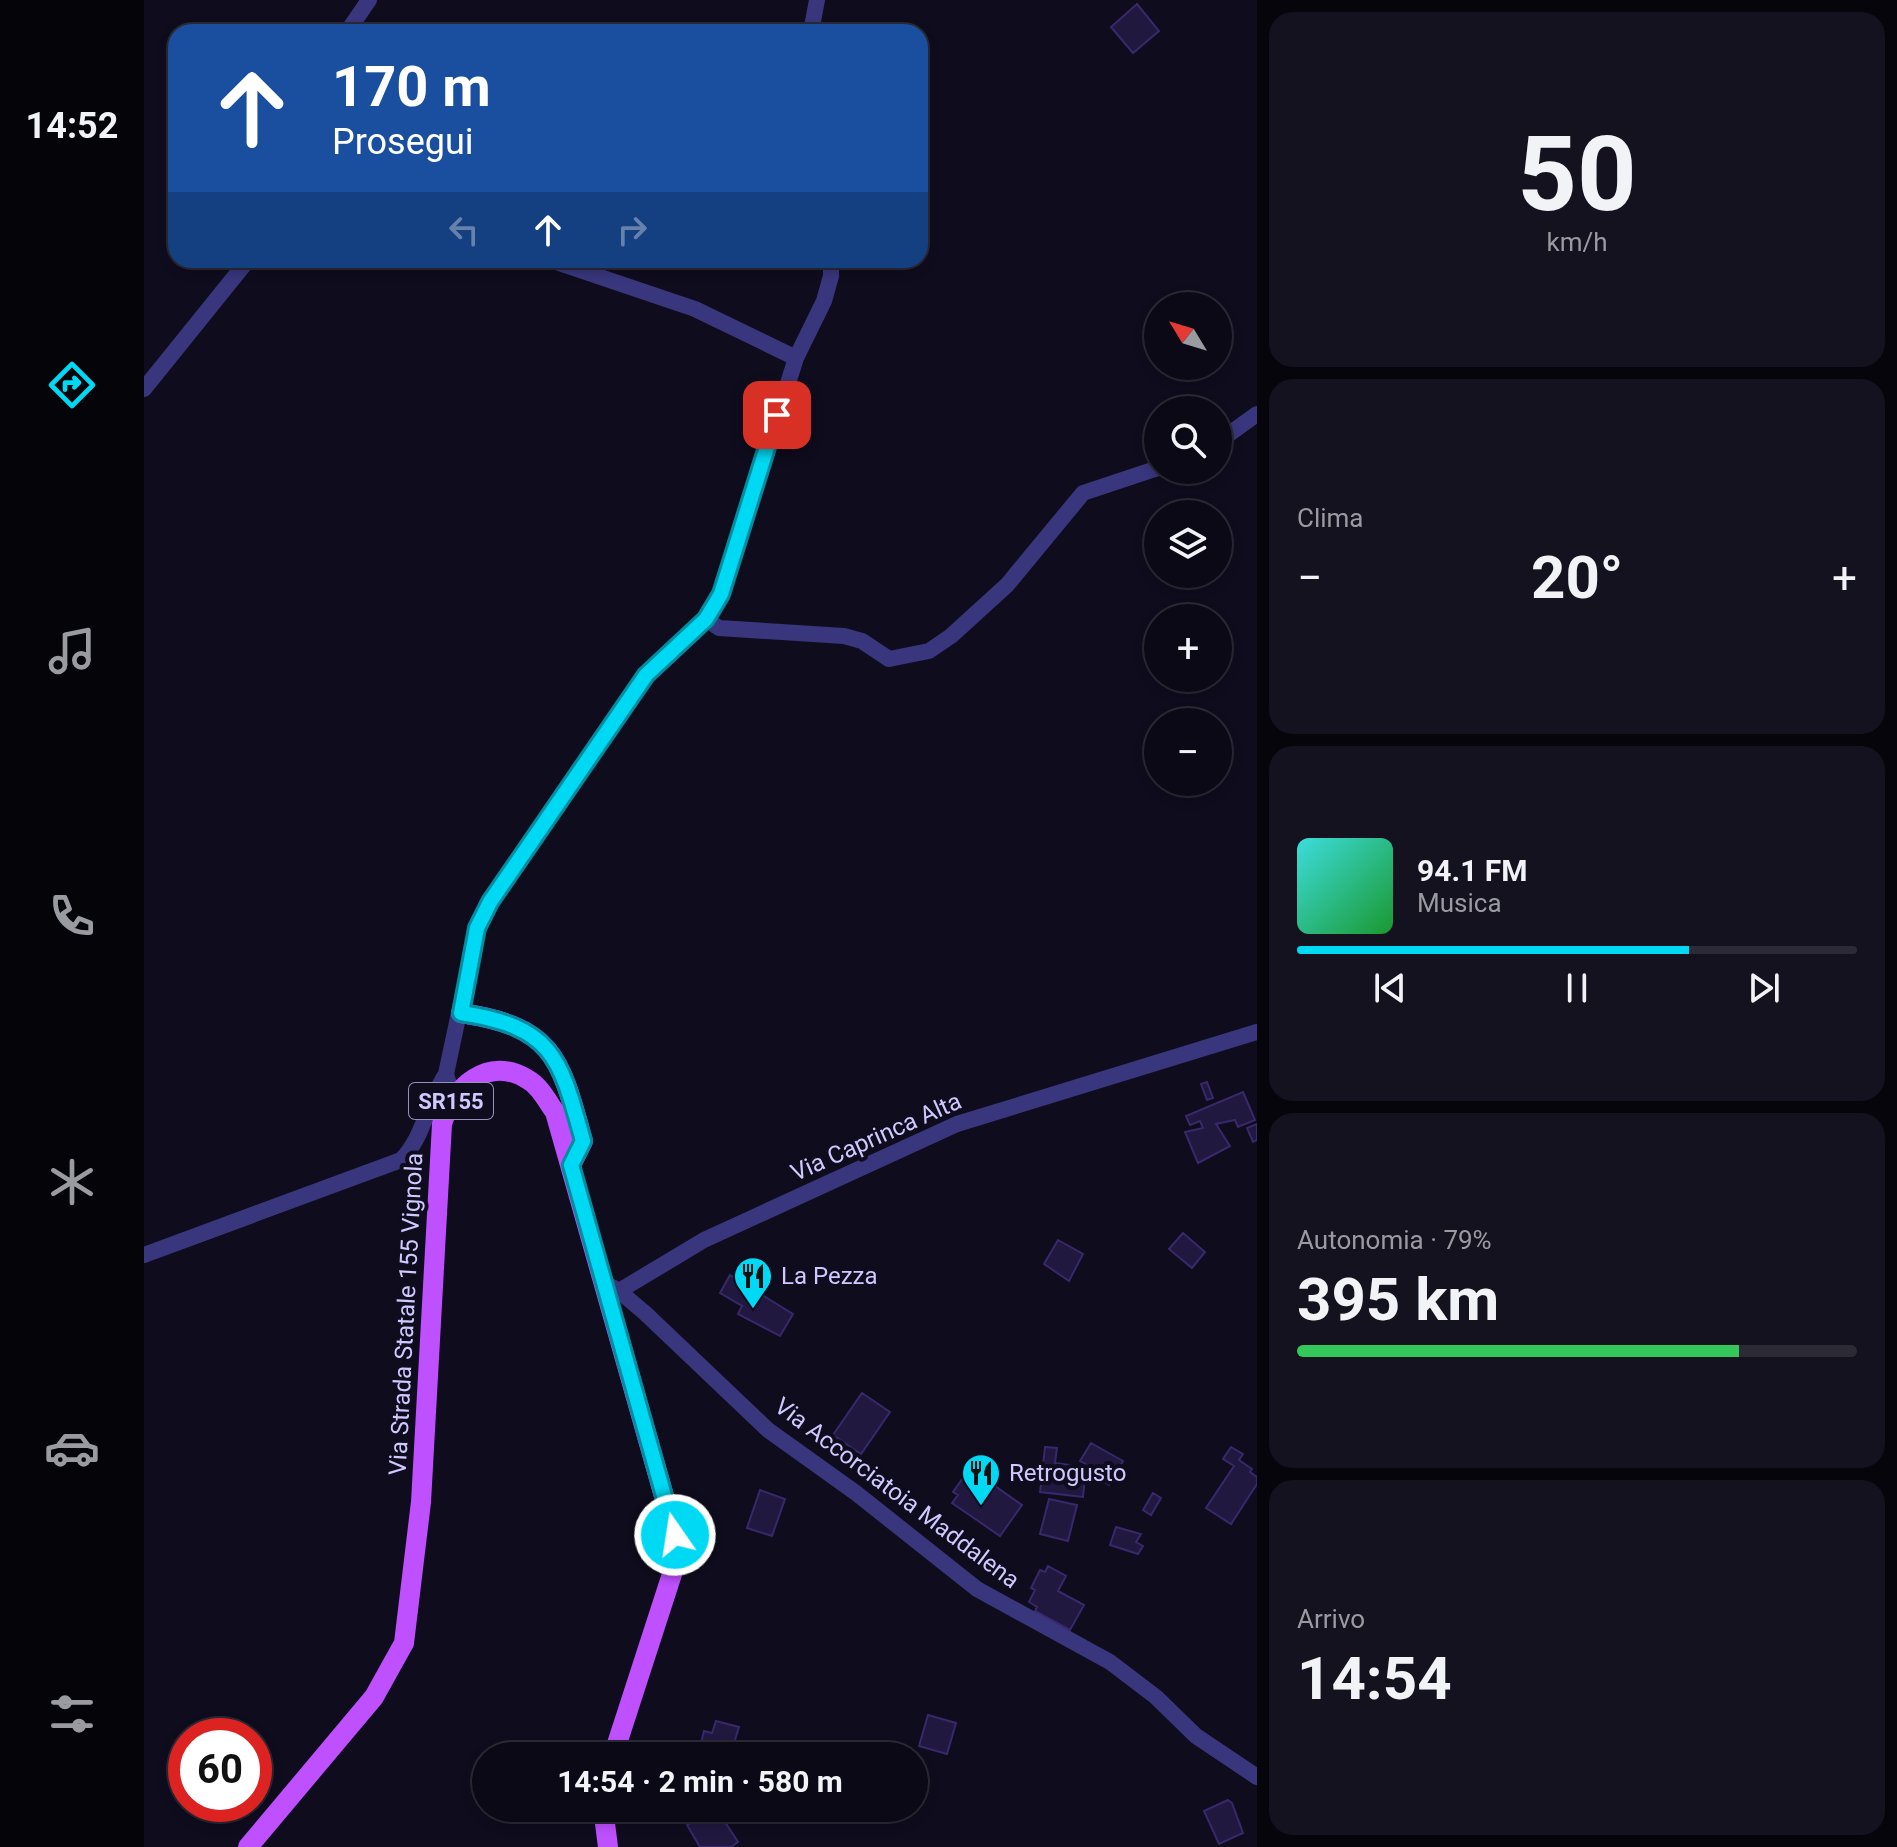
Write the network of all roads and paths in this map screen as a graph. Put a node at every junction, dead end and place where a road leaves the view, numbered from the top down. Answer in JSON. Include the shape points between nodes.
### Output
{"nodes":[{"id":1,"x":369,"y":0,"type":"edge"},
{"id":2,"x":817,"y":0,"type":"edge"},
{"id":3,"x":352,"y":24,"type":"edge"},
{"id":4,"x":812,"y":24,"type":"edge"},
{"id":5,"x":242,"y":268,"type":"edge"},
{"id":6,"x":574,"y":268,"type":"edge"},
{"id":7,"x":831,"y":268,"type":"edge"},
{"id":8,"x":796,"y":358,"type":"junction"},
{"id":9,"x":144,"y":389,"type":"edge"},
{"id":10,"x":1257,"y":414,"type":"edge"},
{"id":11,"x":1232,"y":432,"type":"edge"},
{"id":12,"x":1144,"y":473,"type":"edge"},
{"id":13,"x":706,"y":619,"type":"junction"},
{"id":14,"x":461,"y":1013,"type":"junction"},
{"id":15,"x":1257,"y":1032,"type":"edge"},
{"id":16,"x":446,"y":1074,"type":"junction"},
{"id":17,"x":453,"y":1098,"type":"junction"},
{"id":18,"x":571,"y":1165,"type":"junction"},
{"id":19,"x":144,"y":1255,"type":"edge"},
{"id":20,"x":611,"y":1286,"type":"junction"},
{"id":21,"x":618,"y":1742,"type":"edge"},
{"id":22,"x":1257,"y":1777,"type":"edge"},
{"id":23,"x":605,"y":1822,"type":"edge"},
{"id":24,"x":248,"y":1847,"type":"edge"},
{"id":25,"x":608,"y":1847,"type":"edge"}],
"edges":[{"from":1,"to":3,"type":"street"},
{"from":2,"to":4,"type":"street"},
{"from":5,"to":9,"type":"street"},
{"from":6,"to":8,"type":"street","via":[[695,309]]},
{"from":7,"to":8,"type":"street","via":[[824,301]]},
{"from":8,"to":13,"type":"street","via":[[730,570]]},
{"from":10,"to":11,"type":"street"},
{"from":12,"to":13,"type":"street","via":[[1083,493],[1007,585],[929,651],[889,659],[844,636],[719,628]]},
{"from":13,"to":14,"type":"street","via":[[646,675],[490,902],[477,928]]},
{"from":14,"to":16,"type":"street"},
{"from":14,"to":18,"type":"main road","via":[[496,1019],[545,1044],[568,1087],[583,1141]]},
{"from":15,"to":20,"type":"street","name":"Via Caprinca Alta","via":[[957,1124]]},
{"from":16,"to":17,"type":"street"},
{"from":16,"to":19,"type":"street","via":[[427,1106],[417,1140],[401,1160]]},
{"from":17,"to":18,"type":"main road","number":"SR155","via":[[464,1085],[492,1070],[529,1079],[555,1112]]},
{"from":17,"to":24,"type":"main road","name":"Via Strada Statale 155 Vignola","number":"SR155","via":[[442,1124],[421,1502],[404,1643],[374,1697]]},
{"from":18,"to":20,"type":"main road","number":"SR155"},
{"from":20,"to":21,"type":"main road","number":"SR155","via":[[675,1535],[673,1571]]},
{"from":20,"to":22,"type":"street","name":"Via Accorciatoia Maddalena","via":[[768,1430],[977,1589],[1110,1662],[1196,1736]]},
{"from":23,"to":25,"type":"main road"}]}
